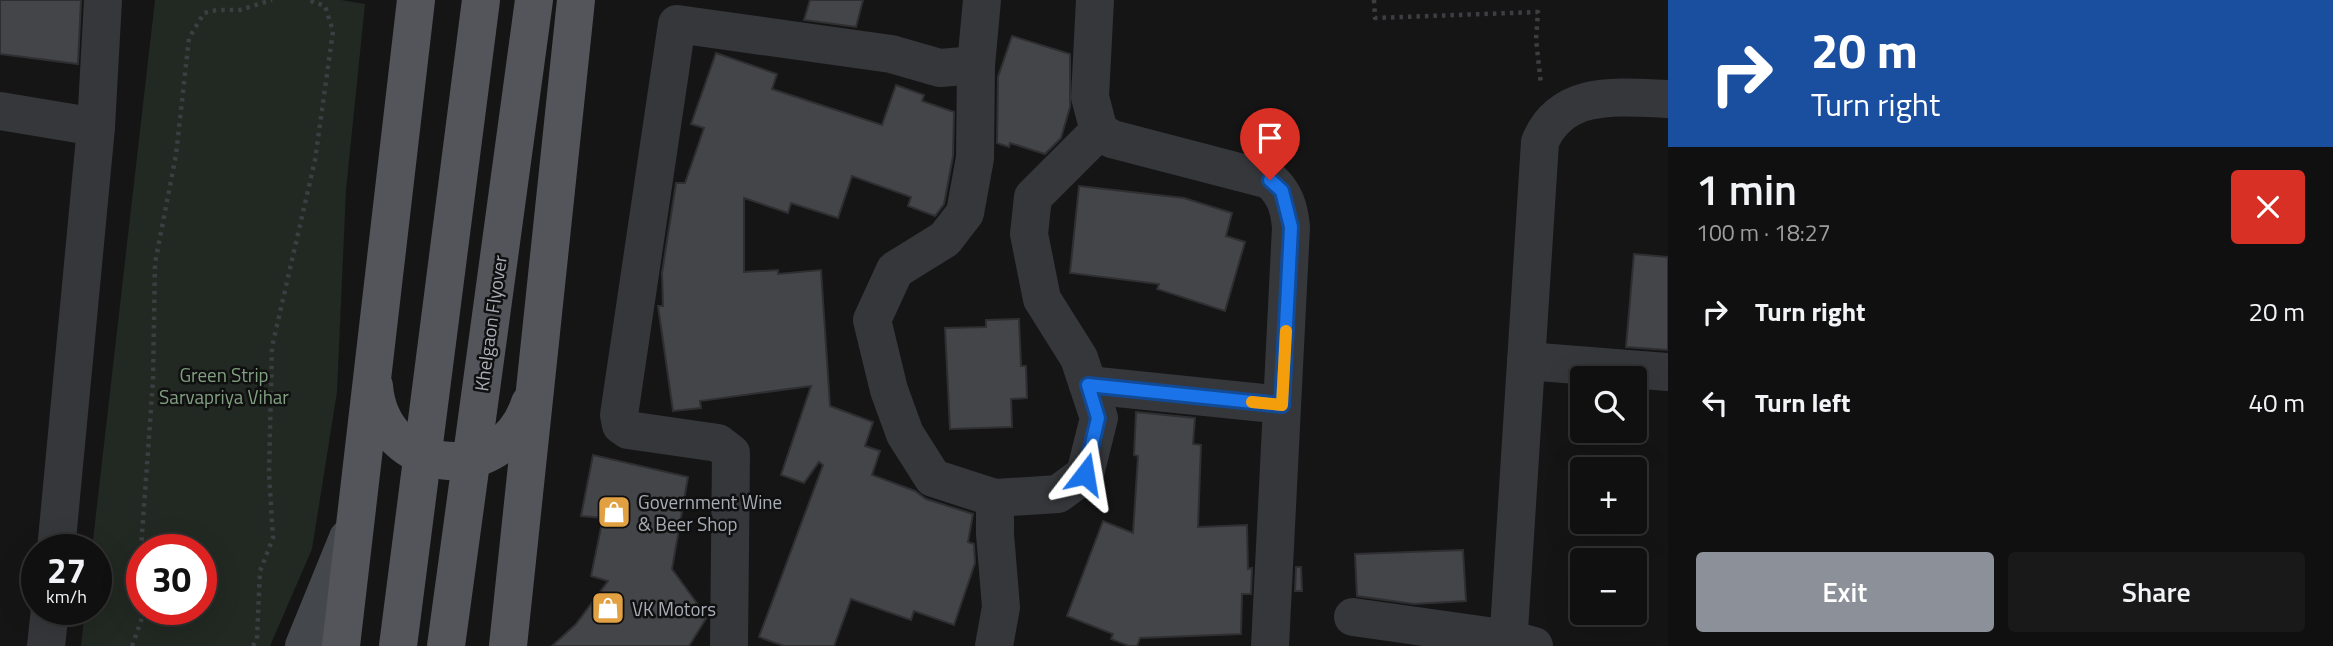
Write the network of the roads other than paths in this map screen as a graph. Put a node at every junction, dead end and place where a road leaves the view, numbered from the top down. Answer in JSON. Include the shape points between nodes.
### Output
{"nodes":[{"id":1,"x":103,"y":0,"type":"edge"},
{"id":2,"x":416,"y":0,"type":"edge"},
{"id":3,"x":481,"y":0,"type":"edge"},
{"id":4,"x":534,"y":0,"type":"edge"},
{"id":5,"x":576,"y":0,"type":"edge"},
{"id":6,"x":982,"y":0,"type":"edge"},
{"id":7,"x":1096,"y":0,"type":"edge"},
{"id":8,"x":976,"y":65,"type":"junction"},
{"id":9,"x":1668,"y":99,"type":"edge"},
{"id":10,"x":0,"y":111,"type":"edge"},
{"id":11,"x":96,"y":127,"type":"junction"},
{"id":12,"x":1099,"y":131,"type":"junction"},
{"id":13,"x":1526,"y":361,"type":"junction"},
{"id":14,"x":373,"y":372,"type":"junction"},
{"id":15,"x":1668,"y":372,"type":"edge"},
{"id":16,"x":1088,"y":385,"type":"junction"},
{"id":17,"x":534,"y":391,"type":"junction"},
{"id":18,"x":1282,"y":405,"type":"junction"},
{"id":19,"x":995,"y":498,"type":"junction"},
{"id":20,"x":356,"y":518,"type":"junction"},
{"id":21,"x":58,"y":534,"type":"edge"},
{"id":22,"x":1353,"y":617,"type":"dead end"},
{"id":23,"x":48,"y":625,"type":"edge"},
{"id":24,"x":511,"y":641,"type":"edge"},
{"id":25,"x":1517,"y":644,"type":"edge"},
{"id":26,"x":46,"y":646,"type":"edge"},
{"id":27,"x":304,"y":646,"type":"edge"},
{"id":28,"x":341,"y":646,"type":"edge"},
{"id":29,"x":398,"y":646,"type":"edge"},
{"id":30,"x":446,"y":646,"type":"edge"},
{"id":31,"x":729,"y":646,"type":"edge"},
{"id":32,"x":994,"y":646,"type":"edge"},
{"id":33,"x":1270,"y":646,"type":"edge"}],
"edges":[{"from":1,"to":11,"type":"street"},
{"from":2,"to":14,"type":"main road"},
{"from":3,"to":29,"type":"main road"},
{"from":4,"to":30,"type":"main road","name":"Khelgaon Flyover"},
{"from":5,"to":17,"type":"main road"},
{"from":6,"to":8,"type":"street"},
{"from":7,"to":12,"type":"street","via":[[1090,97]]},
{"from":8,"to":19,"type":"street","via":[[975,158],[965,213],[945,239],[895,270],[872,320],[905,434],[933,478]]},
{"from":8,"to":31,"type":"street","via":[[940,68],[891,54],[677,24],[619,415],[628,430],[718,443],[731,453]]},
{"from":9,"to":13,"type":"street","via":[[1612,97],[1575,105],[1558,112],[1546,128],[1540,142]]},
{"from":10,"to":11,"type":"street"},
{"from":11,"to":21,"type":"street"},
{"from":12,"to":16,"type":"street","via":[[1033,197],[1028,234],[1042,299],[1079,358]]},
{"from":12,"to":18,"type":"street","via":[[1112,139],[1270,180],[1282,191],[1291,227]]},
{"from":13,"to":15,"type":"street"},
{"from":13,"to":25,"type":"street"},
{"from":14,"to":17,"type":"main road","via":[[376,403],[390,432],[414,452],[444,462],[476,460],[503,446],[524,422]]},
{"from":14,"to":20,"type":"main road"},
{"from":16,"to":18,"type":"street"},
{"from":16,"to":19,"type":"street","via":[[1098,418],[1085,474],[1058,494]]},
{"from":17,"to":24,"type":"main road"},
{"from":18,"to":33,"type":"street"},
{"from":19,"to":32,"type":"street","via":[[1001,607]]},
{"from":20,"to":27,"type":"main road"},
{"from":20,"to":28,"type":"main road"},
{"from":22,"to":25,"type":"street"},
{"from":23,"to":26,"type":"street"}]}
